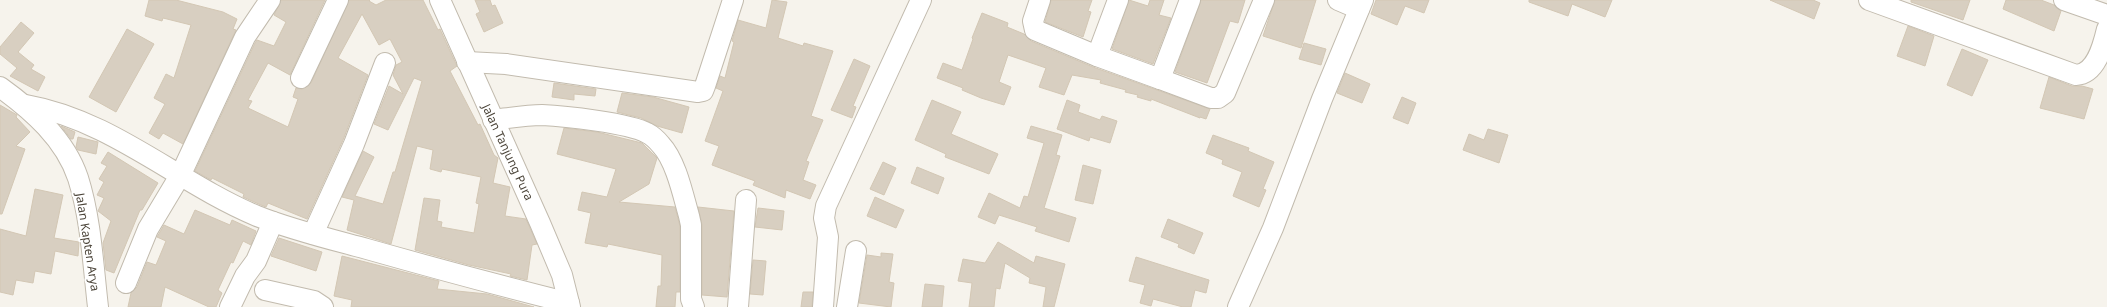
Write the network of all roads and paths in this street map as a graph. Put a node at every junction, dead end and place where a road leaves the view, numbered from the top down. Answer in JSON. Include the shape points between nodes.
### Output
{"nodes":[{"id":1,"x":270,"y":0,"type":"edge"},
{"id":2,"x":338,"y":0,"type":"edge"},
{"id":3,"x":440,"y":0,"type":"edge"},
{"id":4,"x":733,"y":0,"type":"edge"},
{"id":5,"x":921,"y":0,"type":"edge"},
{"id":6,"x":1040,"y":0,"type":"edge"},
{"id":7,"x":1118,"y":0,"type":"edge"},
{"id":8,"x":1190,"y":0,"type":"edge"},
{"id":9,"x":1264,"y":0,"type":"edge"},
{"id":10,"x":1338,"y":0,"type":"edge"},
{"id":11,"x":1869,"y":0,"type":"edge"},
{"id":12,"x":2064,"y":0,"type":"edge"},
{"id":13,"x":1361,"y":4,"type":"edge"},
{"id":14,"x":2107,"y":16,"type":"edge"},
{"id":15,"x":2107,"y":29,"type":"edge"},
{"id":16,"x":1097,"y":56,"type":"junction"},
{"id":17,"x":468,"y":62,"type":"junction"},
{"id":18,"x":385,"y":63,"type":"dead end"},
{"id":19,"x":301,"y":78,"type":"dead end"},
{"id":20,"x":1160,"y":79,"type":"junction"},
{"id":21,"x":0,"y":87,"type":"edge"},
{"id":22,"x":26,"y":106,"type":"junction"},
{"id":23,"x":493,"y":120,"type":"junction"},
{"id":24,"x":181,"y":174,"type":"junction"},
{"id":25,"x":746,"y":200,"type":"dead end"},
{"id":26,"x":273,"y":222,"type":"junction"},
{"id":27,"x":312,"y":234,"type":"junction"},
{"id":28,"x":856,"y":251,"type":"dead end"},
{"id":29,"x":126,"y":283,"type":"dead end"},
{"id":30,"x":265,"y":290,"type":"dead end"},
{"id":31,"x":570,"y":305,"type":"edge"},
{"id":32,"x":98,"y":307,"type":"edge"},
{"id":33,"x":230,"y":307,"type":"edge"},
{"id":34,"x":323,"y":307,"type":"edge"},
{"id":35,"x":694,"y":307,"type":"edge"},
{"id":36,"x":738,"y":307,"type":"edge"},
{"id":37,"x":823,"y":307,"type":"edge"},
{"id":38,"x":847,"y":307,"type":"edge"},
{"id":39,"x":1238,"y":307,"type":"edge"}],
"edges":[{"from":1,"to":24,"type":"street","via":[[245,38]]},
{"from":2,"to":19,"type":"street"},
{"from":3,"to":17,"type":"street","name":"Jalan Tanjung Pura"},
{"from":4,"to":17,"type":"street","via":[[705,86],[698,92],[506,64]]},
{"from":5,"to":37,"type":"street","via":[[826,206],[824,218],[828,237]]},
{"from":6,"to":16,"type":"street","via":[[1033,28]]},
{"from":7,"to":16,"type":"street"},
{"from":8,"to":20,"type":"street"},
{"from":9,"to":20,"type":"street","via":[[1223,96],[1211,98]]},
{"from":10,"to":13,"type":"street"},
{"from":11,"to":15,"type":"street","via":[[2076,76],[2086,74],[2093,68]]},
{"from":12,"to":14,"type":"street"},
{"from":13,"to":39,"type":"street","via":[[1273,228]]},
{"from":16,"to":20,"type":"street"},
{"from":17,"to":23,"type":"street","name":"Jalan Tanjung Pura"},
{"from":18,"to":27,"type":"street","via":[[354,144]]},
{"from":21,"to":22,"type":"street","name":"Jalan Kapten Arya"},
{"from":22,"to":24,"type":"street","via":[[62,114],[124,142]]},
{"from":22,"to":32,"type":"street","name":"Jalan Kapten Arya","via":[[56,139],[77,177],[86,208]]},
{"from":23,"to":31,"type":"street","name":"Jalan Tanjung Pura","via":[[562,275]]},
{"from":23,"to":35,"type":"street","via":[[541,115],[632,128],[654,137],[670,158],[689,216]]},
{"from":24,"to":26,"type":"street","via":[[222,198]]},
{"from":24,"to":29,"type":"street","via":[[148,229]]},
{"from":25,"to":36,"type":"street"},
{"from":26,"to":27,"type":"street"},
{"from":26,"to":33,"type":"street","via":[[256,261],[245,276]]},
{"from":27,"to":31,"type":"street"},
{"from":28,"to":38,"type":"street"},
{"from":30,"to":34,"type":"street","via":[[314,301]]}]}
